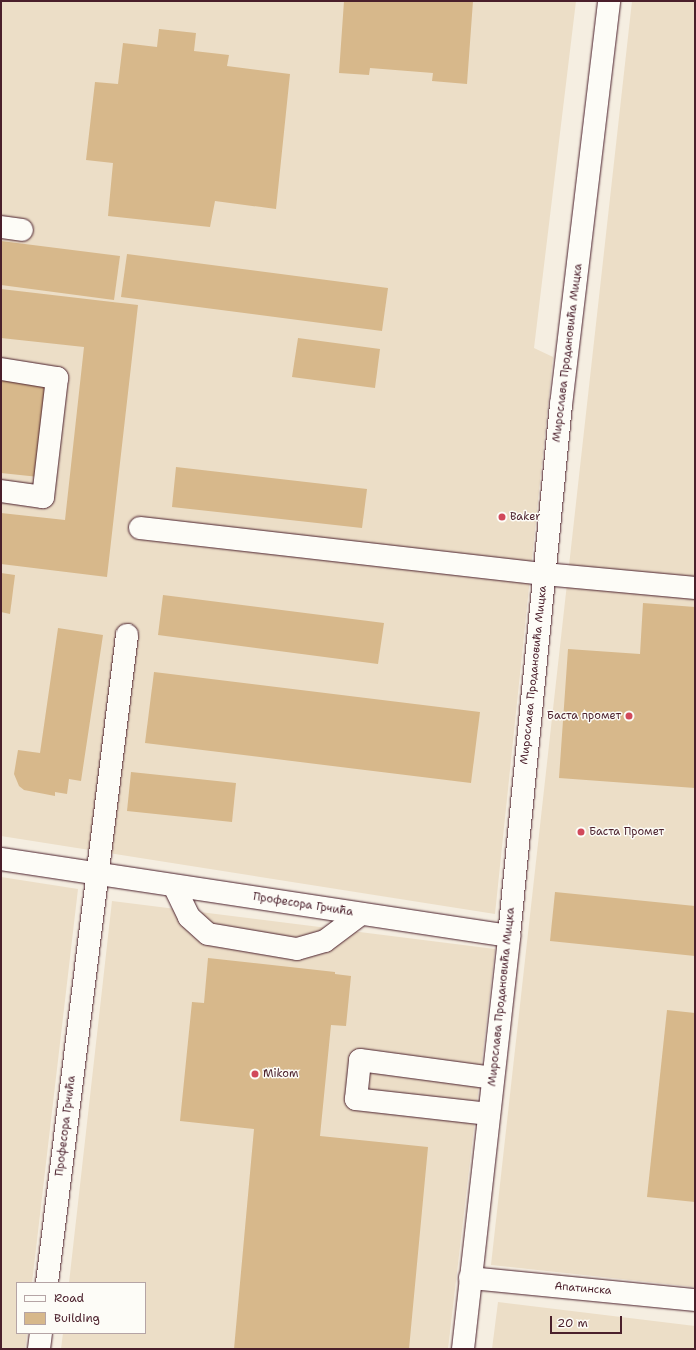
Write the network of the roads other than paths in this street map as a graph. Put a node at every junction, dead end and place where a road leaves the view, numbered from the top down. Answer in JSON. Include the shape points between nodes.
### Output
{"nodes":[{"id":1,"x":609,"y":1,"type":"edge"},
{"id":2,"x":1,"y":227,"type":"edge"},
{"id":3,"x":22,"y":230,"type":"dead end"},
{"id":4,"x":1,"y":370,"type":"edge"},
{"id":5,"x":1,"y":491,"type":"edge"},
{"id":6,"x":140,"y":528,"type":"dead end"},
{"id":7,"x":544,"y":574,"type":"junction"},
{"id":8,"x":695,"y":588,"type":"edge"},
{"id":9,"x":127,"y":635,"type":"dead end"},
{"id":10,"x":1,"y":859,"type":"edge"},
{"id":11,"x":96,"y":874,"type":"junction"},
{"id":12,"x":174,"y":886,"type":"junction"},
{"id":13,"x":361,"y":914,"type":"junction"},
{"id":14,"x":509,"y":936,"type":"junction"},
{"id":15,"x":493,"y":1078,"type":"junction"},
{"id":16,"x":489,"y":1114,"type":"junction"},
{"id":17,"x":470,"y":1278,"type":"junction"},
{"id":18,"x":47,"y":1282,"type":"edge"},
{"id":19,"x":695,"y":1300,"type":"edge"},
{"id":20,"x":41,"y":1334,"type":"edge"},
{"id":21,"x":39,"y":1349,"type":"edge"},
{"id":22,"x":462,"y":1349,"type":"edge"}],
"edges":[{"from":1,"to":7,"type":"street","name":"Мирослава Продановића Мицка"},
{"from":2,"to":3,"type":"street"},
{"from":4,"to":5,"type":"street","via":[[57,378],[43,497]]},
{"from":6,"to":7,"type":"street"},
{"from":7,"to":8,"type":"street"},
{"from":7,"to":14,"type":"street","name":"Мирослава Продановића Мицка"},
{"from":9,"to":11,"type":"street"},
{"from":10,"to":11,"type":"street","name":"Професора Грчића"},
{"from":11,"to":12,"type":"street","name":"Професора Грчића"},
{"from":11,"to":18,"type":"street","name":"Професора Грчића"},
{"from":12,"to":13,"type":"street","name":"Професора Грчића"},
{"from":12,"to":13,"type":"street","via":[[189,917],[208,934],[297,949],[325,941]]},
{"from":13,"to":14,"type":"street","name":"Професора Грчића"},
{"from":14,"to":15,"type":"street","name":"Мирослава Продановића Мицка"},
{"from":15,"to":16,"type":"street","name":"Мирослава Продановића Мицка"},
{"from":15,"to":16,"type":"street","via":[[360,1060],[356,1099]]},
{"from":16,"to":17,"type":"street","name":"Мирослава Продановића Мицка"},
{"from":17,"to":19,"type":"street","name":"Апатинска"},
{"from":17,"to":22,"type":"street","name":"Мирослава Продановића Мицка"},
{"from":20,"to":21,"type":"street"}]}
